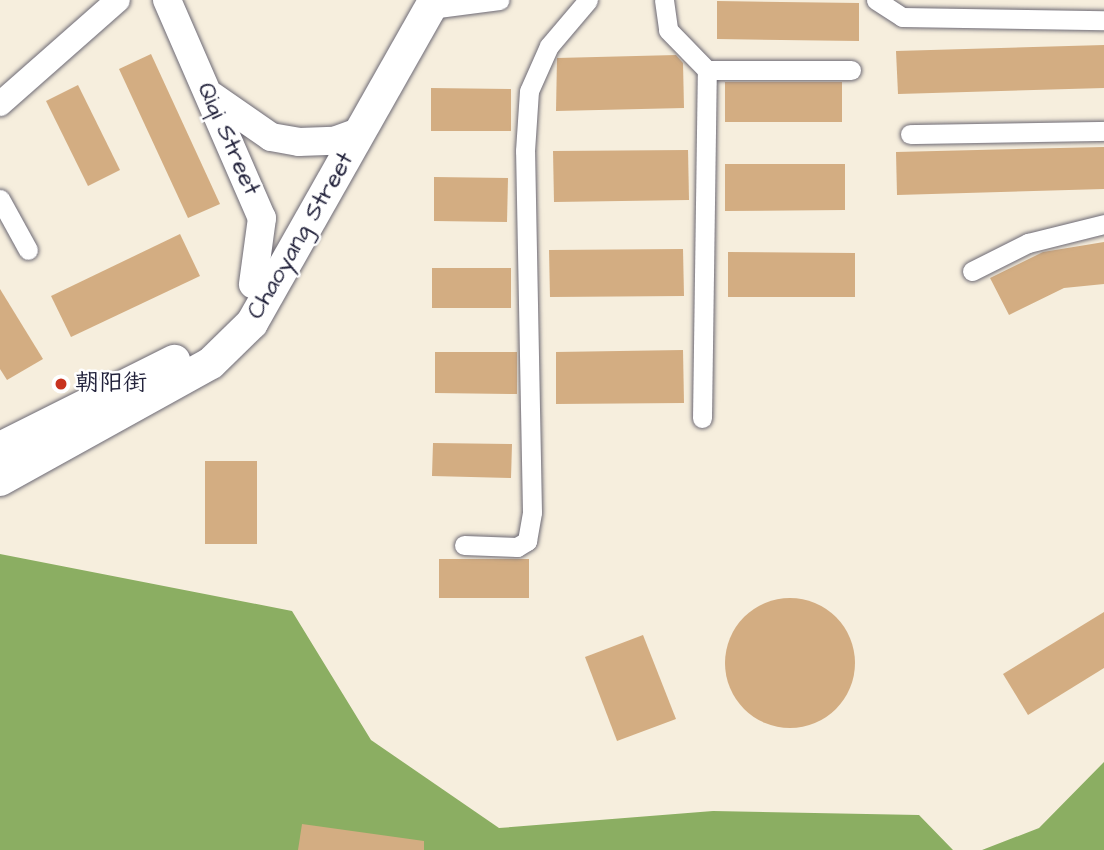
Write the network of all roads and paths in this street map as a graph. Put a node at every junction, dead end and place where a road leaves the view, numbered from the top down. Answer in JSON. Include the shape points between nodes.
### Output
{"nodes":[{"id":1,"x":118,"y":0,"type":"edge"},
{"id":2,"x":167,"y":0,"type":"edge"},
{"id":3,"x":499,"y":0,"type":"edge"},
{"id":4,"x":588,"y":0,"type":"edge"},
{"id":5,"x":664,"y":0,"type":"edge"},
{"id":6,"x":876,"y":0,"type":"edge"},
{"id":7,"x":427,"y":3,"type":"edge"},
{"id":8,"x":1104,"y":20,"type":"edge"},
{"id":9,"x":708,"y":69,"type":"junction"},
{"id":10,"x":851,"y":70,"type":"dead end"},
{"id":11,"x":207,"y":92,"type":"junction"},
{"id":12,"x":0,"y":104,"type":"edge"},
{"id":13,"x":1104,"y":131,"type":"edge"},
{"id":14,"x":910,"y":134,"type":"dead end"},
{"id":15,"x":348,"y":136,"type":"junction"},
{"id":16,"x":0,"y":199,"type":"edge"},
{"id":17,"x":1104,"y":224,"type":"edge"},
{"id":18,"x":28,"y":250,"type":"dead end"},
{"id":19,"x":972,"y":271,"type":"dead end"},
{"id":20,"x":253,"y":284,"type":"junction"},
{"id":21,"x":702,"y":418,"type":"dead end"},
{"id":22,"x":0,"y":448,"type":"edge"},
{"id":23,"x":0,"y":480,"type":"edge"},
{"id":24,"x":464,"y":545,"type":"dead end"}],
"edges":[{"from":1,"to":12,"type":"street"},
{"from":2,"to":11,"type":"main road","name":"Qiqi Street"},
{"from":3,"to":7,"type":"street"},
{"from":4,"to":24,"type":"street","via":[[549,46],[529,91],[525,151],[532,512],[527,541],[517,547]]},
{"from":5,"to":9,"type":"street","via":[[668,30]]},
{"from":6,"to":8,"type":"street","via":[[902,17]]},
{"from":7,"to":15,"type":"main road","name":"Chaoyang Street"},
{"from":9,"to":10,"type":"street"},
{"from":9,"to":21,"type":"street"},
{"from":11,"to":15,"type":"main road","via":[[229,112],[271,137],[299,142]]},
{"from":11,"to":20,"type":"main road","name":"Qiqi Street","via":[[262,218]]},
{"from":13,"to":14,"type":"street"},
{"from":15,"to":20,"type":"main road","name":"Chaoyang Street"},
{"from":15,"to":23,"type":"main road","name":"Chaoyang Street","via":[[253,323],[234,344],[169,388]]},
{"from":16,"to":18,"type":"street"},
{"from":17,"to":19,"type":"street","via":[[1028,243]]},
{"from":20,"to":22,"type":"main road","name":"Chaoyang Street","via":[[215,334],[196,348]]}]}
